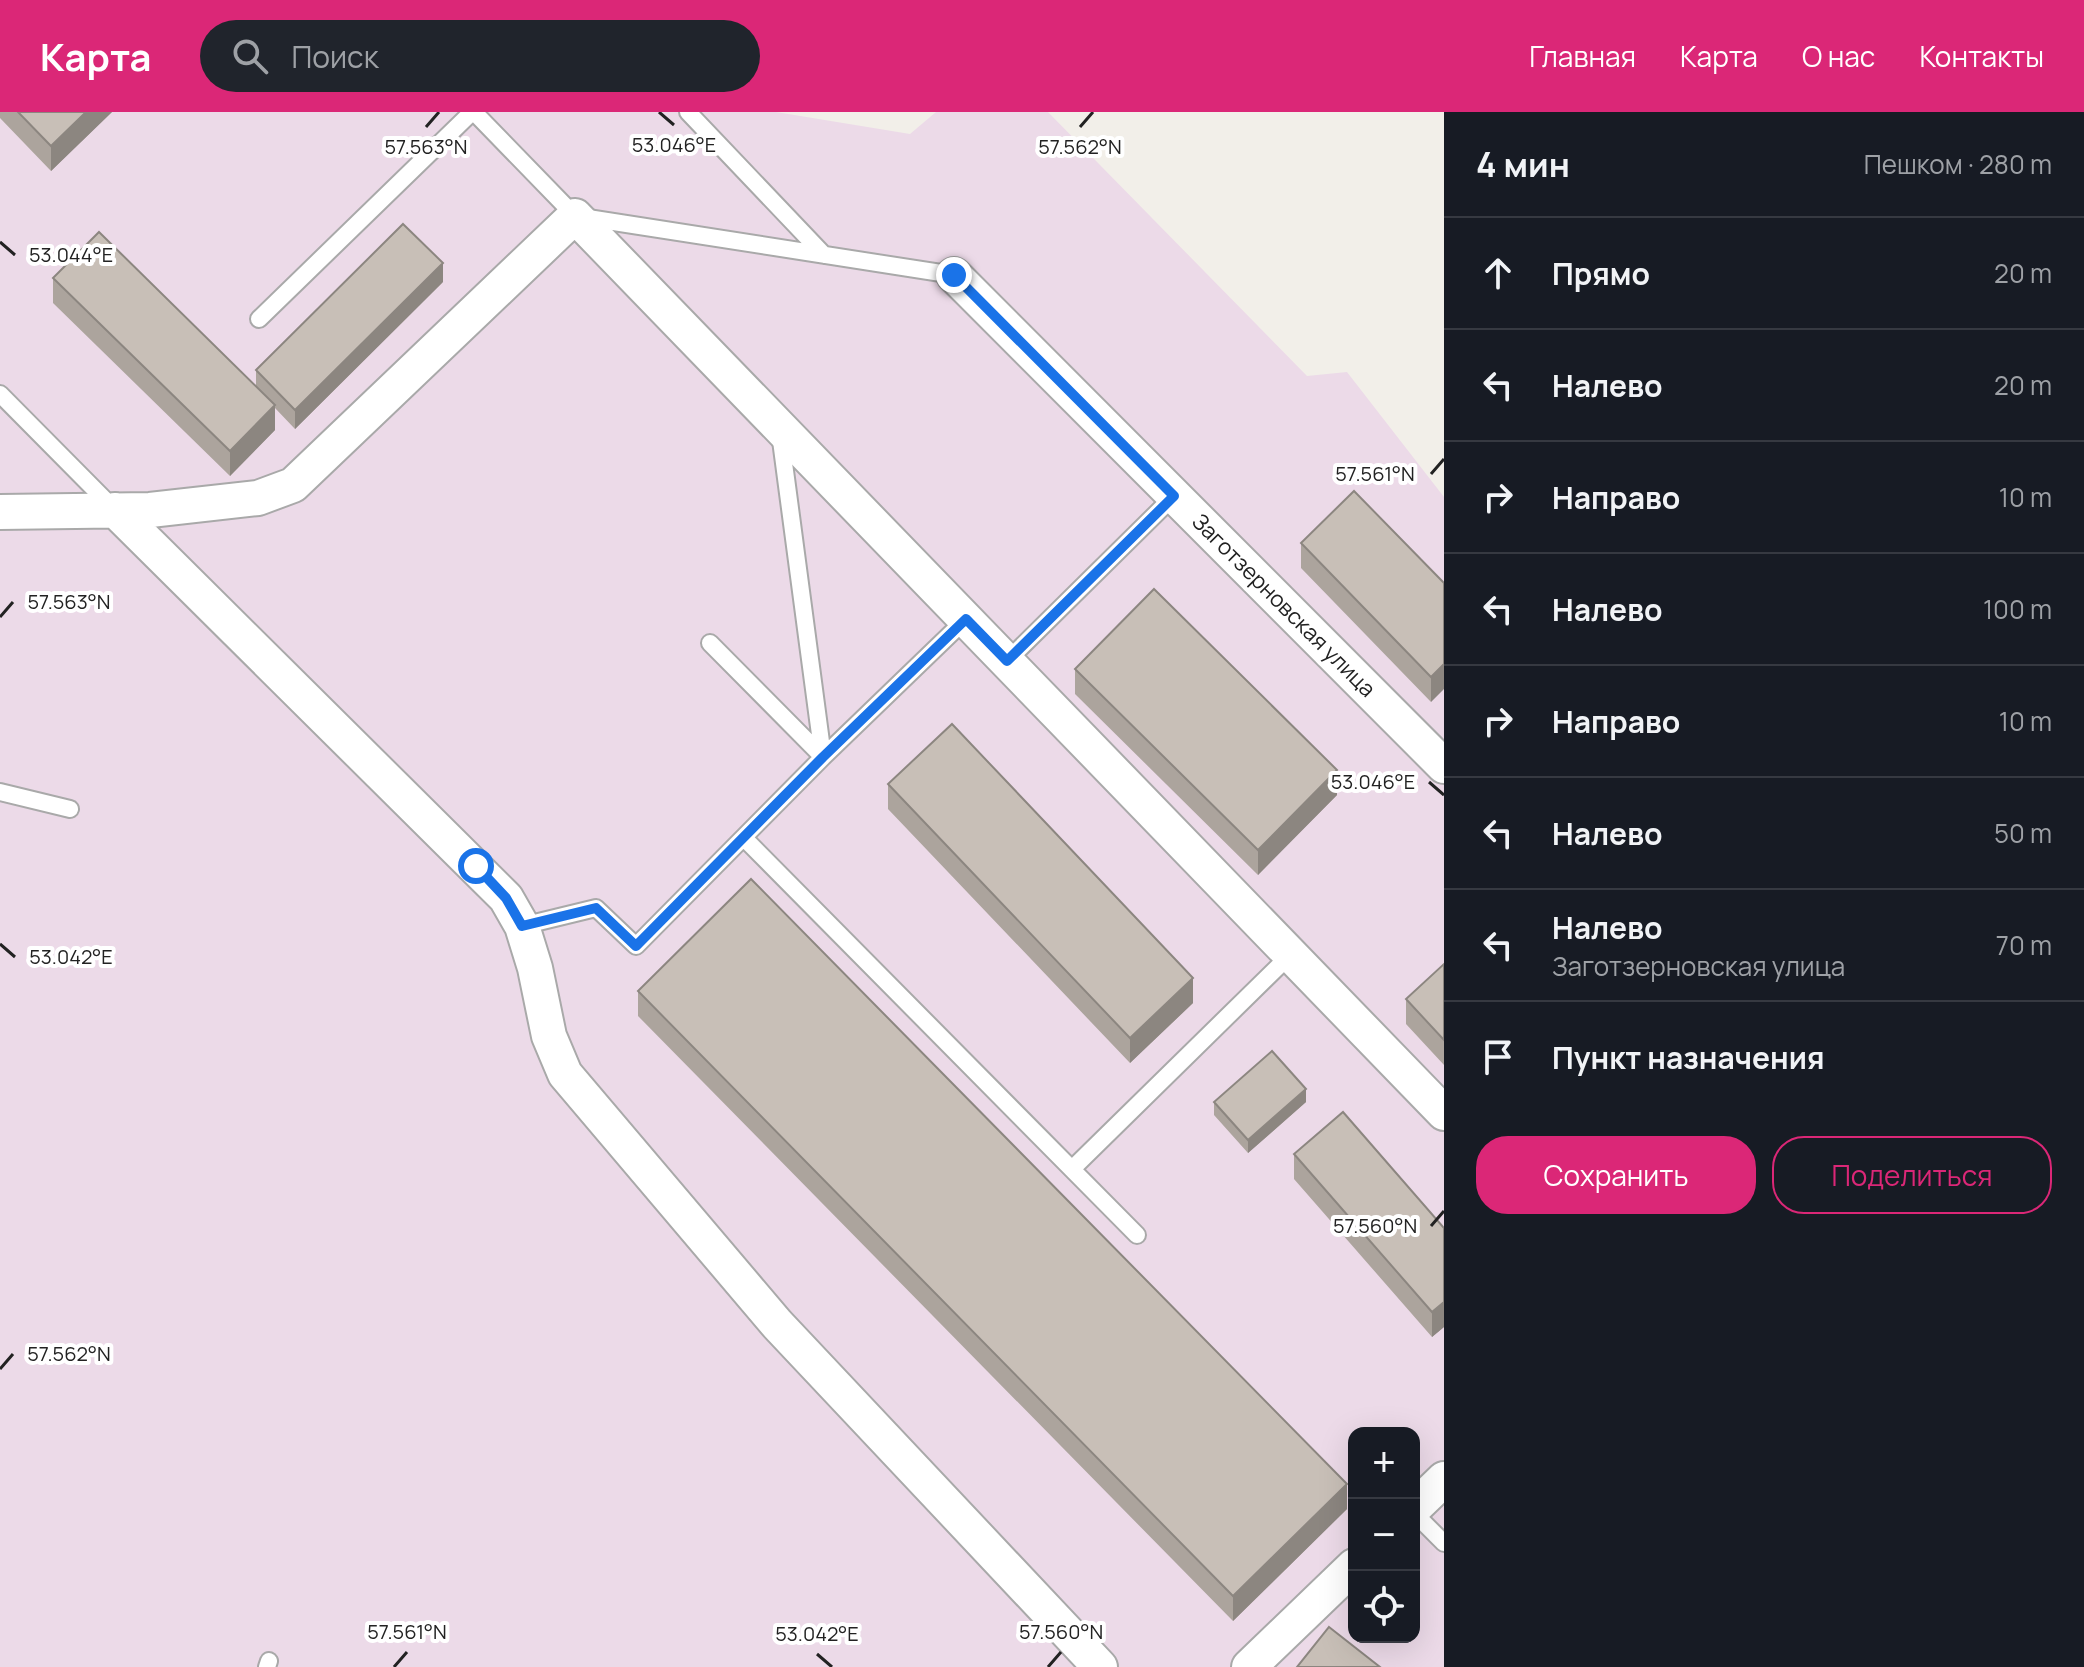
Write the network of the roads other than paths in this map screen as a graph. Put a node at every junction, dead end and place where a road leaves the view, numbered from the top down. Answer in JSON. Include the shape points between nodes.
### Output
{"nodes":[{"id":1,"x":473,"y":112,"type":"edge"},
{"id":2,"x":688,"y":112,"type":"edge"},
{"id":3,"x":575,"y":216,"type":"junction"},
{"id":4,"x":824,"y":255,"type":"junction"},
{"id":5,"x":954,"y":275,"type":"joint"},
{"id":6,"x":259,"y":319,"type":"dead end"},
{"id":7,"x":0,"y":394,"type":"edge"},
{"id":8,"x":779,"y":426,"type":"junction"},
{"id":9,"x":1174,"y":496,"type":"junction"},
{"id":10,"x":115,"y":510,"type":"junction"},
{"id":11,"x":0,"y":512,"type":"edge"},
{"id":12,"x":966,"y":619,"type":"junction"},
{"id":13,"x":710,"y":643,"type":"dead end"},
{"id":14,"x":1007,"y":661,"type":"junction"},
{"id":15,"x":823,"y":757,"type":"junction"},
{"id":16,"x":1444,"y":766,"type":"edge"},
{"id":17,"x":0,"y":792,"type":"edge"},
{"id":18,"x":70,"y":809,"type":"dead end"},
{"id":19,"x":745,"y":839,"type":"junction"},
{"id":20,"x":522,"y":926,"type":"junction"},
{"id":21,"x":1291,"y":954,"type":"junction"},
{"id":22,"x":1444,"y":1113,"type":"edge"},
{"id":23,"x":1072,"y":1169,"type":"junction"},
{"id":24,"x":1137,"y":1235,"type":"dead end"},
{"id":25,"x":1444,"y":1479,"type":"edge"},
{"id":26,"x":1420,"y":1504,"type":"edge"},
{"id":27,"x":1420,"y":1517,"type":"edge"},
{"id":28,"x":1444,"y":1543,"type":"edge"},
{"id":29,"x":1349,"y":1571,"type":"edge"},
{"id":30,"x":1100,"y":1667,"type":"edge"},
{"id":31,"x":1249,"y":1667,"type":"edge"}],
"edges":[{"from":1,"to":3,"type":"lane"},
{"from":1,"to":6,"type":"lane"},
{"from":2,"to":4,"type":"lane"},
{"from":3,"to":4,"type":"lane"},
{"from":3,"to":8,"type":"street"},
{"from":3,"to":10,"type":"street","via":[[293,485],[258,498]]},
{"from":4,"to":5,"type":"lane"},
{"from":5,"to":9,"type":"street","name":"Заготзерновская улица"},
{"from":7,"to":10,"type":"lane"},
{"from":8,"to":12,"type":"street"},
{"from":8,"to":15,"type":"lane"},
{"from":9,"to":14,"type":"lane"},
{"from":9,"to":16,"type":"street","name":"Заготзерновская улица"},
{"from":10,"to":11,"type":"street"},
{"from":10,"to":20,"type":"street","via":[[476,866],[506,898]]},
{"from":12,"to":14,"type":"street"},
{"from":12,"to":15,"type":"lane"},
{"from":13,"to":15,"type":"lane"},
{"from":14,"to":21,"type":"street"},
{"from":15,"to":19,"type":"lane"},
{"from":17,"to":18,"type":"lane"},
{"from":19,"to":20,"type":"lane","via":[[636,946],[596,908]]},
{"from":19,"to":23,"type":"lane"},
{"from":20,"to":30,"type":"street","via":[[549,1036],[565,1074],[777,1324]]},
{"from":21,"to":22,"type":"street"},
{"from":21,"to":23,"type":"lane"},
{"from":23,"to":24,"type":"lane"},
{"from":25,"to":26,"type":"street"},
{"from":27,"to":28,"type":"lane"},
{"from":29,"to":31,"type":"street"}]}
